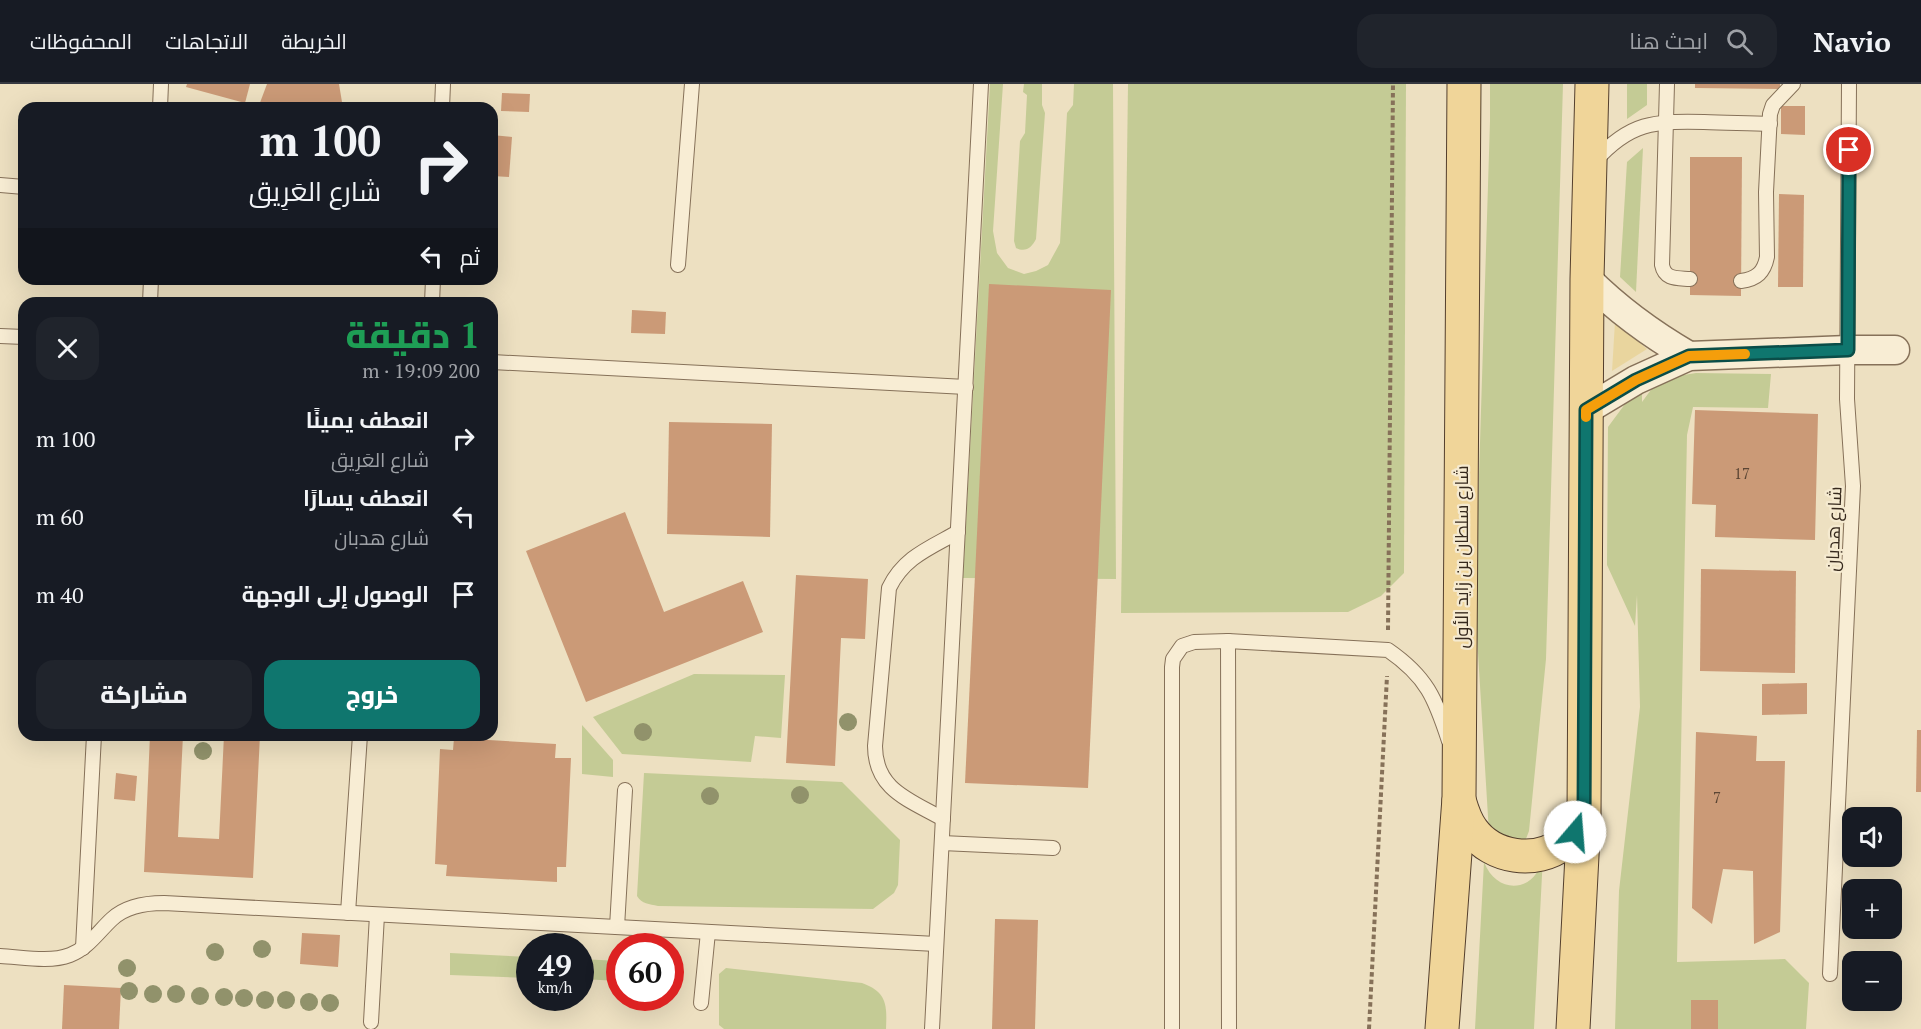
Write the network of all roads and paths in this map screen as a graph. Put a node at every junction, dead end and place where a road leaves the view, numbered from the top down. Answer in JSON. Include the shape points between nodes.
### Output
{"nodes":[{"id":1,"x":161,"y":84,"type":"edge"},
{"id":2,"x":444,"y":84,"type":"edge"},
{"id":3,"x":692,"y":84,"type":"edge"},
{"id":4,"x":981,"y":84,"type":"edge"},
{"id":5,"x":1393,"y":84,"type":"edge"},
{"id":6,"x":1464,"y":84,"type":"edge"},
{"id":7,"x":1592,"y":84,"type":"edge"},
{"id":8,"x":1667,"y":84,"type":"edge"},
{"id":9,"x":1793,"y":84,"type":"edge"},
{"id":10,"x":1849,"y":84,"type":"edge"},
{"id":11,"x":160,"y":102,"type":"edge"},
{"id":12,"x":442,"y":102,"type":"edge"},
{"id":13,"x":1665,"y":121,"type":"junction"},
{"id":14,"x":1770,"y":124,"type":"junction"},
{"id":15,"x":1591,"y":165,"type":"junction"},
{"id":16,"x":0,"y":185,"type":"edge"},
{"id":17,"x":18,"y":186,"type":"edge"},
{"id":18,"x":678,"y":265,"type":"dead end"},
{"id":19,"x":1587,"y":279,"type":"junction"},
{"id":20,"x":1690,"y":279,"type":"dead end"},
{"id":21,"x":1741,"y":281,"type":"dead end"},
{"id":22,"x":0,"y":336,"type":"edge"},
{"id":23,"x":18,"y":338,"type":"edge"},
{"id":24,"x":1848,"y":350,"type":"junction"},
{"id":25,"x":1895,"y":350,"type":"dead end"},
{"id":26,"x":1689,"y":356,"type":"junction"},
{"id":27,"x":498,"y":362,"type":"edge"},
{"id":28,"x":966,"y":387,"type":"junction"},
{"id":29,"x":1586,"y":410,"type":"junction"},
{"id":30,"x":958,"y":532,"type":"junction"},
{"id":31,"x":1228,"y":641,"type":"junction"},
{"id":32,"x":1388,"y":650,"type":"junction"},
{"id":33,"x":94,"y":741,"type":"edge"},
{"id":34,"x":360,"y":741,"type":"edge"},
{"id":35,"x":1459,"y":787,"type":"junction"},
{"id":36,"x":625,"y":790,"type":"dead end"},
{"id":37,"x":1584,"y":817,"type":"junction"},
{"id":38,"x":943,"y":819,"type":"junction"},
{"id":39,"x":942,"y":843,"type":"junction"},
{"id":40,"x":1053,"y":848,"type":"dead end"},
{"id":41,"x":348,"y":913,"type":"junction"},
{"id":42,"x":376,"y":915,"type":"junction"},
{"id":43,"x":617,"y":927,"type":"junction"},
{"id":44,"x":708,"y":932,"type":"junction"},
{"id":45,"x":936,"y":944,"type":"junction"},
{"id":46,"x":83,"y":948,"type":"junction"},
{"id":47,"x":0,"y":956,"type":"edge"},
{"id":48,"x":1830,"y":974,"type":"dead end"},
{"id":49,"x":701,"y":1003,"type":"dead end"},
{"id":50,"x":371,"y":1022,"type":"dead end"},
{"id":51,"x":932,"y":1029,"type":"edge"},
{"id":52,"x":1172,"y":1029,"type":"edge"},
{"id":53,"x":1229,"y":1029,"type":"edge"},
{"id":54,"x":1369,"y":1029,"type":"edge"},
{"id":55,"x":1442,"y":1029,"type":"edge"},
{"id":56,"x":1573,"y":1029,"type":"edge"}],
"edges":[{"from":1,"to":11,"type":"lane"},
{"from":2,"to":12,"type":"lane"},
{"from":3,"to":18,"type":"lane"},
{"from":4,"to":28,"type":"lane"},
{"from":5,"to":32,"type":"path"},
{"from":6,"to":35,"type":"main road","name":"شارع سلطان بن زايد الأول"},
{"from":7,"to":15,"type":"main road"},
{"from":8,"to":13,"type":"lane"},
{"from":9,"to":14,"type":"lane","via":[[1773,105]]},
{"from":10,"to":24,"type":"lane","name":"شارع هدبان"},
{"from":13,"to":14,"type":"lane"},
{"from":13,"to":15,"type":"lane","via":[[1624,135]]},
{"from":13,"to":20,"type":"lane","via":[[1662,265],[1664,273],[1672,278]]},
{"from":14,"to":21,"type":"lane","via":[[1767,257],[1762,272]]},
{"from":15,"to":19,"type":"main road"},
{"from":16,"to":17,"type":"lane"},
{"from":19,"to":26,"type":"street","via":[[1635,322]]},
{"from":19,"to":29,"type":"main road"},
{"from":22,"to":23,"type":"lane"},
{"from":24,"to":25,"type":"street"},
{"from":24,"to":26,"type":"street"},
{"from":24,"to":48,"type":"lane","name":"شارع هدبان","via":[[1853,486]]},
{"from":26,"to":29,"type":"street","via":[[1636,380]]},
{"from":27,"to":28,"type":"lane"},
{"from":28,"to":30,"type":"lane"},
{"from":29,"to":37,"type":"main road"},
{"from":30,"to":38,"type":"lane"},
{"from":30,"to":38,"type":"lane","via":[[904,564],[889,588],[875,746],[879,773],[887,783]]},
{"from":31,"to":32,"type":"lane"},
{"from":31,"to":52,"type":"lane","via":[[1188,643],[1177,652],[1172,667]]},
{"from":31,"to":53,"type":"lane"},
{"from":32,"to":35,"type":"lane","via":[[1412,669],[1430,692]]},
{"from":32,"to":54,"type":"path"},
{"from":33,"to":46,"type":"lane"},
{"from":34,"to":41,"type":"lane"},
{"from":35,"to":37,"type":"main road","via":[[1463,815],[1471,830],[1483,842],[1514,856],[1532,856],[1563,844]]},
{"from":35,"to":55,"type":"main road","name":"شارع سلطان بن زايد الأول"},
{"from":36,"to":43,"type":"lane"},
{"from":37,"to":56,"type":"main road"},
{"from":38,"to":39,"type":"lane"},
{"from":39,"to":40,"type":"lane"},
{"from":39,"to":45,"type":"lane"},
{"from":41,"to":42,"type":"lane"},
{"from":41,"to":46,"type":"lane","via":[[151,903],[113,918]]},
{"from":42,"to":43,"type":"lane"},
{"from":42,"to":50,"type":"lane"},
{"from":43,"to":44,"type":"lane"},
{"from":44,"to":45,"type":"lane"},
{"from":44,"to":49,"type":"lane"},
{"from":45,"to":51,"type":"lane"},
{"from":46,"to":47,"type":"lane","via":[[54,959]]}]}
